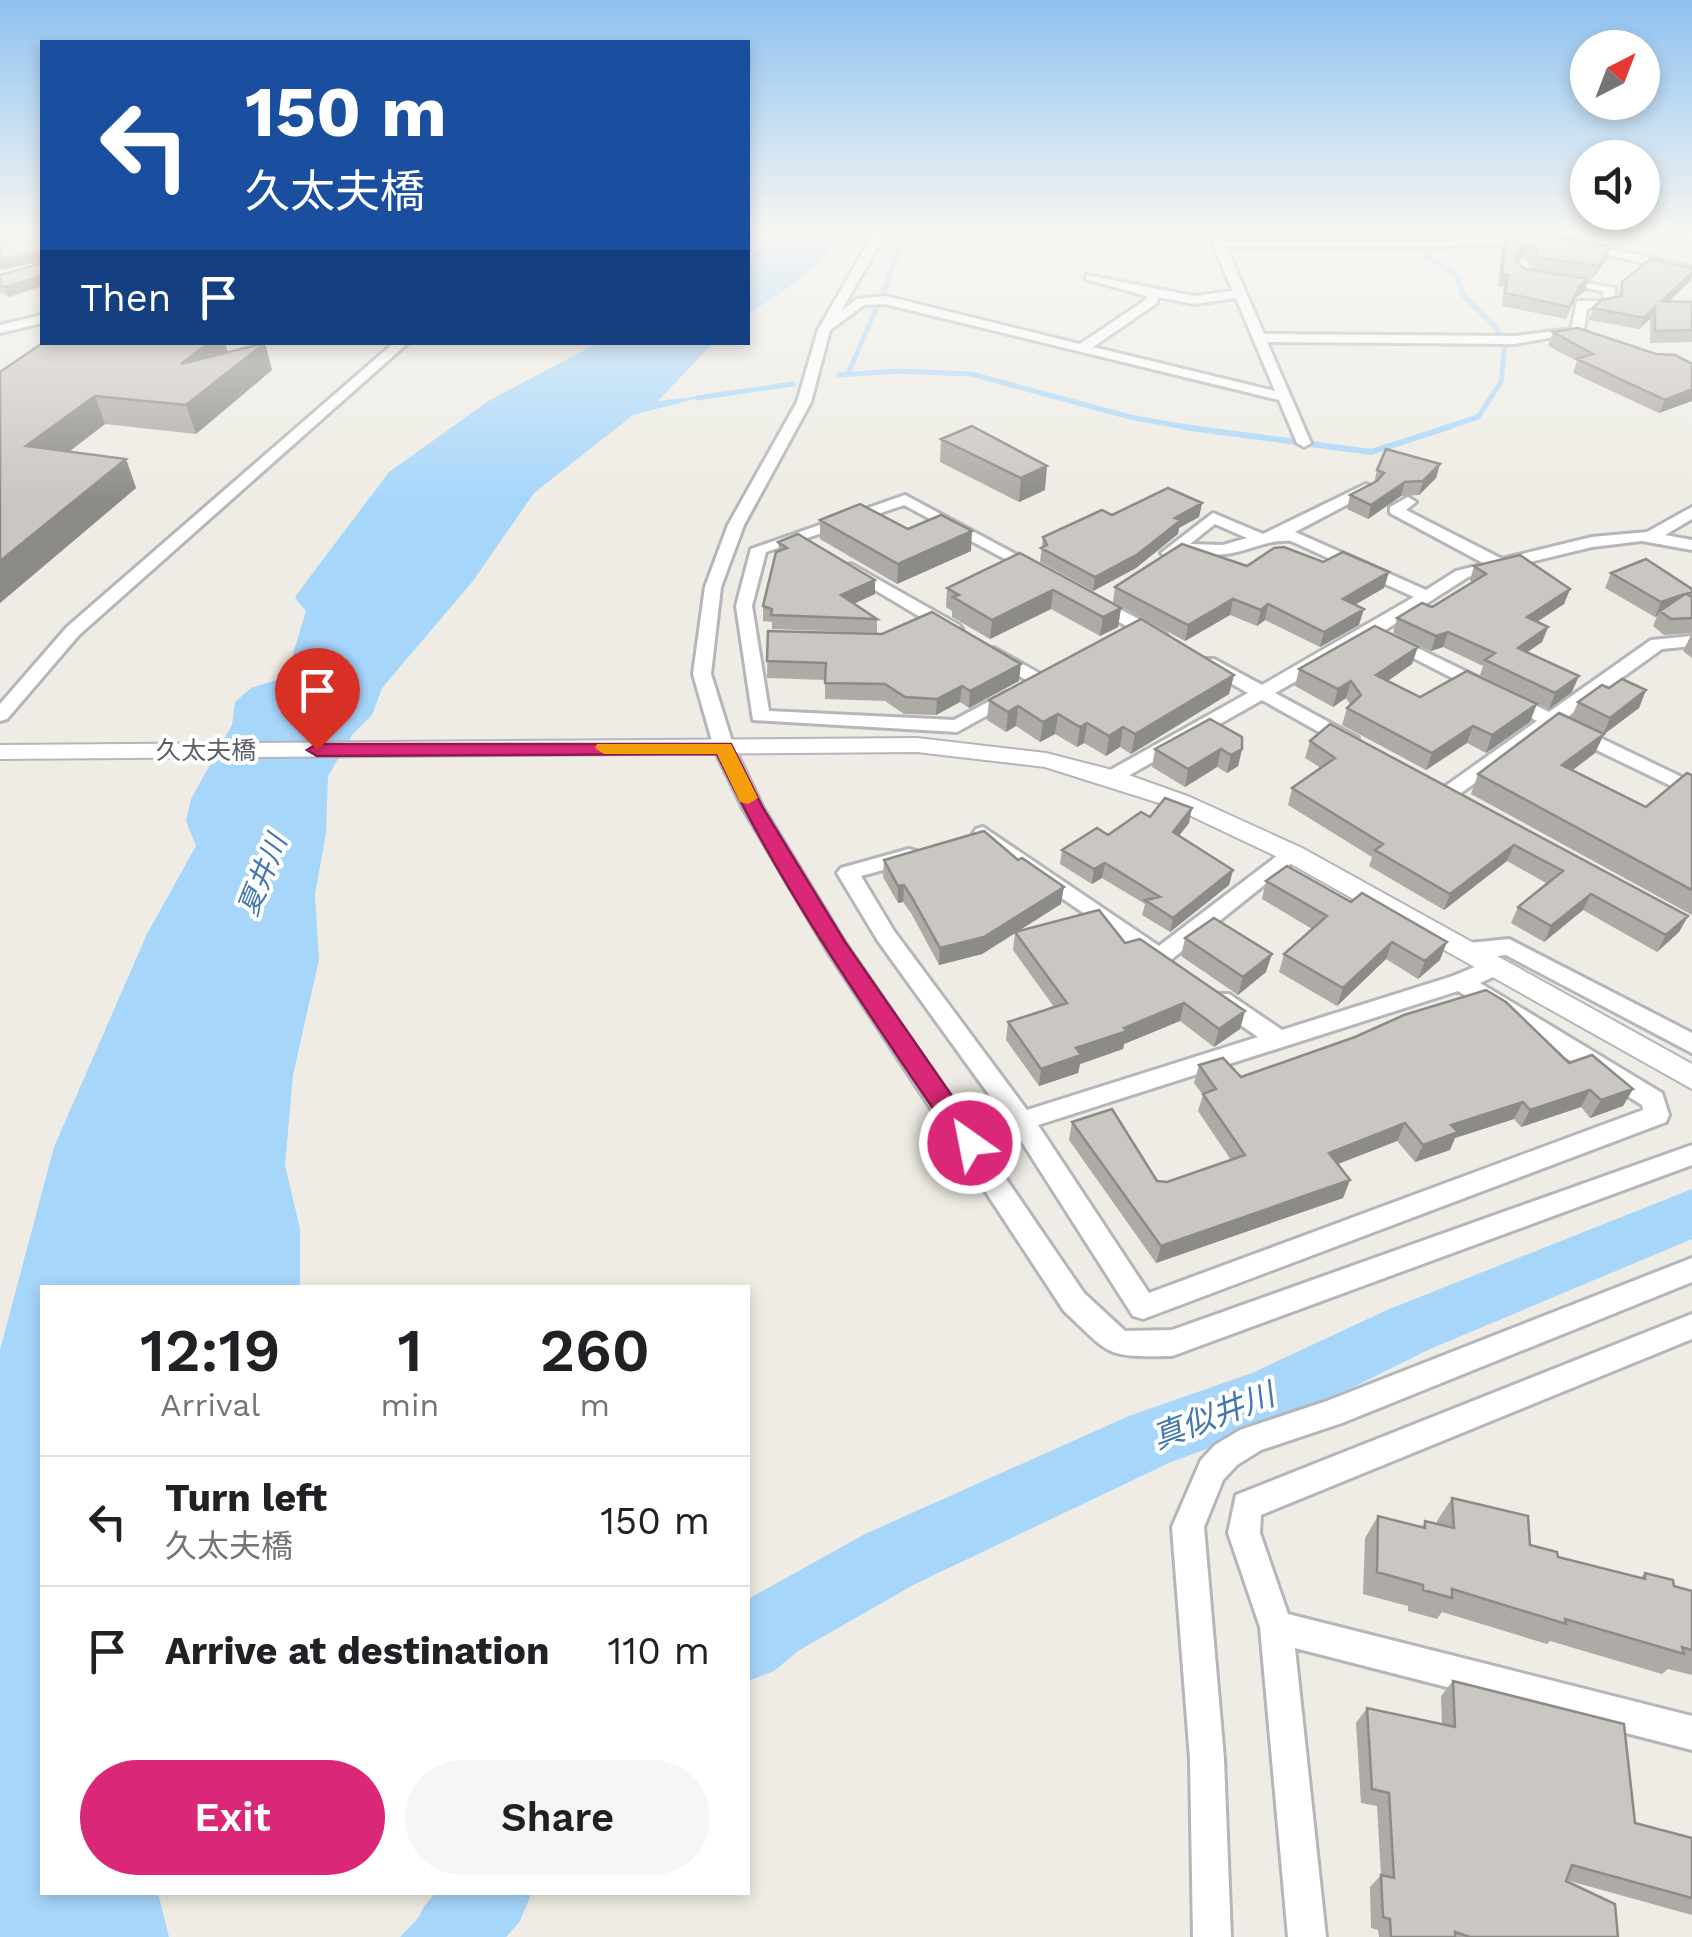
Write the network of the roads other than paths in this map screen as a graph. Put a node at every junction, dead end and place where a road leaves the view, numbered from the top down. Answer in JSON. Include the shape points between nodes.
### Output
{"nodes":[{"id":1,"x":28,"y":321,"type":"edge"},
{"id":2,"x":829,"y":321,"type":"edge"},
{"id":3,"x":835,"y":321,"type":"edge"},
{"id":4,"x":967,"y":321,"type":"edge"},
{"id":5,"x":1120,"y":321,"type":"edge"},
{"id":6,"x":1252,"y":321,"type":"edge"},
{"id":7,"x":1578,"y":321,"type":"edge"},
{"id":8,"x":0,"y":328,"type":"edge"},
{"id":9,"x":824,"y":330,"type":"junction"},
{"id":10,"x":1577,"y":332,"type":"junction"},
{"id":11,"x":1260,"y":338,"type":"junction"},
{"id":12,"x":1595,"y":339,"type":"edge"},
{"id":13,"x":399,"y":345,"type":"edge"},
{"id":14,"x":1080,"y":348,"type":"junction"},
{"id":15,"x":1286,"y":398,"type":"junction"},
{"id":16,"x":1304,"y":443,"type":"dead end"},
{"id":17,"x":1366,"y":489,"type":"edge"},
{"id":18,"x":1408,"y":502,"type":"dead end"},
{"id":19,"x":1692,"y":512,"type":"edge"},
{"id":20,"x":797,"y":537,"type":"junction"},
{"id":21,"x":1270,"y":538,"type":"junction"},
{"id":22,"x":1650,"y":538,"type":"junction"},
{"id":23,"x":1692,"y":545,"type":"edge"},
{"id":24,"x":814,"y":547,"type":"edge"},
{"id":25,"x":1175,"y":548,"type":"junction"},
{"id":26,"x":831,"y":557,"type":"edge"},
{"id":27,"x":1498,"y":564,"type":"junction"},
{"id":28,"x":1156,"y":565,"type":"edge"},
{"id":29,"x":1060,"y":582,"type":"edge"},
{"id":30,"x":1077,"y":592,"type":"edge"},
{"id":31,"x":1428,"y":596,"type":"junction"},
{"id":32,"x":1370,"y":632,"type":"junction"},
{"id":33,"x":1692,"y":641,"type":"edge"},
{"id":34,"x":1259,"y":691,"type":"junction"},
{"id":35,"x":0,"y":716,"type":"edge"},
{"id":36,"x":1552,"y":721,"type":"junction"},
{"id":37,"x":718,"y":748,"type":"junction"},
{"id":38,"x":0,"y":752,"type":"edge"},
{"id":39,"x":1378,"y":757,"type":"edge"},
{"id":40,"x":1112,"y":776,"type":"junction"},
{"id":41,"x":1692,"y":790,"type":"edge"},
{"id":42,"x":1447,"y":794,"type":"edge"},
{"id":43,"x":966,"y":839,"type":"edge"},
{"id":44,"x":932,"y":849,"type":"edge"},
{"id":45,"x":1293,"y":854,"type":"junction"},
{"id":46,"x":1470,"y":951,"type":"junction"},
{"id":47,"x":1159,"y":957,"type":"junction"},
{"id":48,"x":1496,"y":966,"type":"junction"},
{"id":49,"x":1461,"y":982,"type":"junction"},
{"id":50,"x":1276,"y":1038,"type":"junction"},
{"id":51,"x":1692,"y":1044,"type":"edge"},
{"id":52,"x":1692,"y":1078,"type":"edge"},
{"id":53,"x":1022,"y":1121,"type":"junction"},
{"id":54,"x":1692,"y":1155,"type":"edge"},
{"id":55,"x":1692,"y":1270,"type":"edge"},
{"id":56,"x":1692,"y":1326,"type":"edge"},
{"id":57,"x":1276,"y":1628,"type":"junction"},
{"id":58,"x":1692,"y":1733,"type":"edge"},
{"id":59,"x":1212,"y":1937,"type":"edge"},
{"id":60,"x":1308,"y":1937,"type":"edge"}],
"edges":[{"from":1,"to":8,"type":"street"},
{"from":2,"to":9,"type":"street"},
{"from":3,"to":9,"type":"street"},
{"from":4,"to":14,"type":"street"},
{"from":5,"to":14,"type":"street"},
{"from":6,"to":11,"type":"street"},
{"from":7,"to":10,"type":"street"},
{"from":9,"to":37,"type":"street","via":[[804,402],[736,525],[713,587],[702,674]]},
{"from":10,"to":11,"type":"street","via":[[1515,340]]},
{"from":10,"to":12,"type":"street"},
{"from":11,"to":15,"type":"street"},
{"from":13,"to":35,"type":"street","via":[[72,631]]},
{"from":14,"to":15,"type":"street"},
{"from":15,"to":16,"type":"street"},
{"from":17,"to":21,"type":"street"},
{"from":18,"to":27,"type":"street","via":[[1395,510]]},
{"from":19,"to":22,"type":"street"},
{"from":20,"to":24,"type":"street"},
{"from":20,"to":26,"type":"street","via":[[759,550],[744,606],[758,637],[760,716],[958,726],[1049,676],[924,621]]},
{"from":20,"to":29,"type":"street","via":[[904,500]]},
{"from":21,"to":25,"type":"street","via":[[1224,550]]},
{"from":21,"to":25,"type":"street","via":[[1214,518]]},
{"from":21,"to":31,"type":"street","via":[[1294,536],[1328,548]]},
{"from":22,"to":23,"type":"street"},
{"from":22,"to":27,"type":"street","via":[[1592,542]]},
{"from":25,"to":28,"type":"street"},
{"from":27,"to":31,"type":"street","via":[[1450,579]]},
{"from":30,"to":34,"type":"street","via":[[1102,596],[1132,630]]},
{"from":31,"to":32,"type":"street"},
{"from":32,"to":34,"type":"street"},
{"from":32,"to":36,"type":"street"},
{"from":33,"to":36,"type":"street","via":[[1657,644]]},
{"from":34,"to":39,"type":"street"},
{"from":34,"to":40,"type":"street"},
{"from":36,"to":41,"type":"street"},
{"from":36,"to":42,"type":"street"},
{"from":37,"to":38,"type":"street","name":"久太夫橋"},
{"from":37,"to":40,"type":"street","name":"久太夫橋","via":[[917,745],[1046,760]]},
{"from":37,"to":54,"type":"street","via":[[837,948],[1074,1302],[1119,1344],[1172,1343]]},
{"from":40,"to":45,"type":"street","name":"久太夫橋"},
{"from":43,"to":47,"type":"street","via":[[983,834]]},
{"from":44,"to":53,"type":"street","via":[[848,874]]},
{"from":45,"to":46,"type":"street","name":"久太夫橋"},
{"from":45,"to":47,"type":"street"},
{"from":46,"to":48,"type":"street","name":"久太夫橋"},
{"from":46,"to":51,"type":"street","via":[[1509,947]]},
{"from":47,"to":50,"type":"street"},
{"from":48,"to":49,"type":"street"},
{"from":48,"to":52,"type":"street","name":"久太夫橋"},
{"from":49,"to":50,"type":"street"},
{"from":49,"to":53,"type":"street","via":[[1653,1100],[1657,1115],[1142,1307]]},
{"from":50,"to":53,"type":"street"},
{"from":55,"to":59,"type":"street","via":[[1322,1417],[1262,1434],[1227,1454],[1212,1472],[1188,1527],[1208,1758]]},
{"from":56,"to":57,"type":"street","via":[[1248,1506],[1244,1533]]},
{"from":57,"to":58,"type":"street"},
{"from":57,"to":60,"type":"street"}]}
